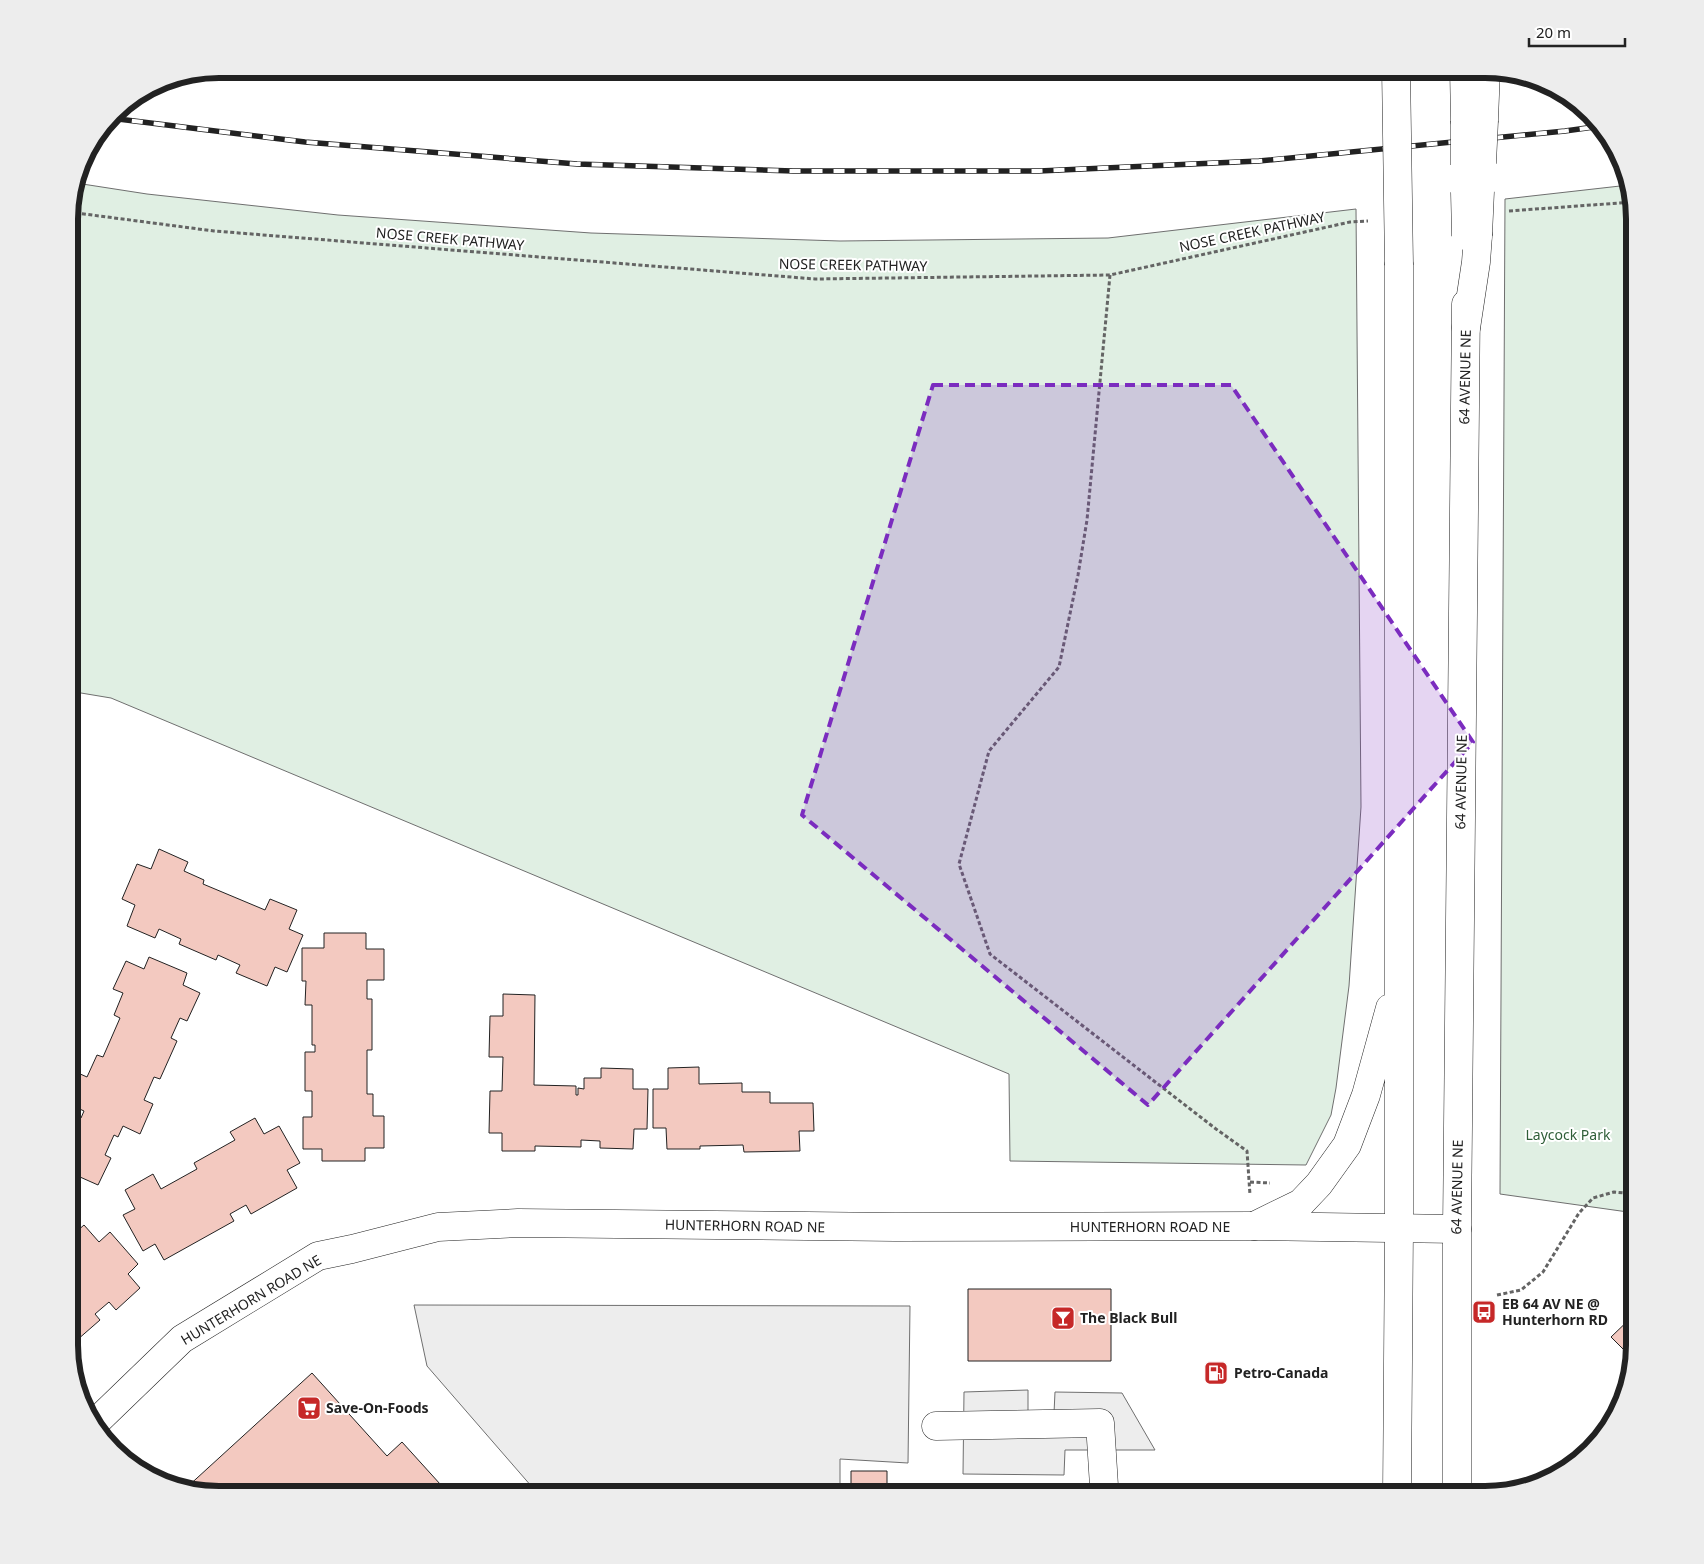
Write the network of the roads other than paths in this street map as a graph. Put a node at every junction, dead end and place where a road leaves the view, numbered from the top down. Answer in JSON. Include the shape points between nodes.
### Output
{"nodes":[{"id":1,"x":1396,"y":78,"type":"edge"},
{"id":2,"x":1466,"y":78,"type":"edge"},
{"id":3,"x":1484,"y":78,"type":"edge"},
{"id":4,"x":1474,"y":121,"type":"junction"},
{"id":5,"x":1399,"y":975,"type":"junction"},
{"id":6,"x":1252,"y":1226,"type":"junction"},
{"id":7,"x":1399,"y":1228,"type":"junction"},
{"id":8,"x":1456,"y":1229,"type":"junction"},
{"id":9,"x":99,"y":1420,"type":"edge"},
{"id":10,"x":936,"y":1426,"type":"dead end"},
{"id":11,"x":1104,"y":1486,"type":"dead end"},
{"id":12,"x":1397,"y":1486,"type":"edge"},
{"id":13,"x":1457,"y":1486,"type":"edge"}],
"edges":[{"from":1,"to":5,"type":"main road","bridge":true},
{"from":2,"to":4,"type":"main road"},
{"from":3,"to":4,"type":"main road"},
{"from":4,"to":8,"type":"main road","name":"64 AVENUE NE","bridge":true,"via":[[1472,235],[1476,262],[1466,328]]},
{"from":5,"to":6,"type":"main road","via":[[1366,1095],[1347,1145],[1319,1184],[1301,1202]]},
{"from":5,"to":7,"type":"main road"},
{"from":6,"to":7,"type":"main road","name":"HUNTERHORN ROAD NE"},
{"from":6,"to":9,"type":"main road","name":"HUNTERHORN ROAD NE","via":[[518,1223],[438,1227],[318,1256],[182,1339]]},
{"from":7,"to":8,"type":"main road","name":"HUNTERHORN ROAD NE"},
{"from":7,"to":12,"type":"main road"},
{"from":8,"to":13,"type":"main road","name":"64 AVENUE NE"},
{"from":10,"to":11,"type":"main road","via":[[1100,1423]]}]}
